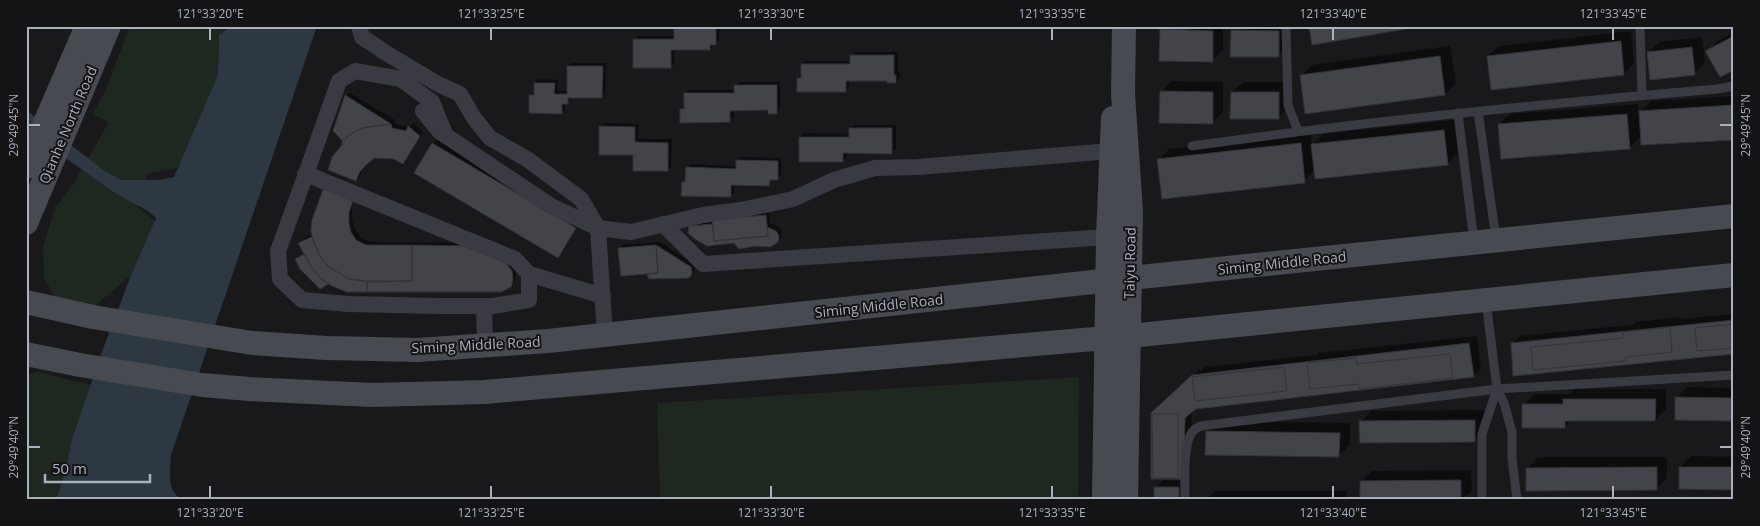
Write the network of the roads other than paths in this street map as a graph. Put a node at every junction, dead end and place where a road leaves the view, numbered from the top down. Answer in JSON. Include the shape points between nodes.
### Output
{"nodes":[{"id":1,"x":87,"y":26,"type":"edge"},
{"id":2,"x":109,"y":26,"type":"edge"},
{"id":3,"x":358,"y":26,"type":"edge"},
{"id":4,"x":1116,"y":26,"type":"edge"},
{"id":5,"x":1124,"y":26,"type":"edge"},
{"id":6,"x":1286,"y":26,"type":"edge"},
{"id":7,"x":1640,"y":26,"type":"edge"},
{"id":8,"x":1734,"y":86,"type":"edge"},
{"id":9,"x":72,"y":87,"type":"junction"},
{"id":10,"x":1642,"y":95,"type":"junction"},
{"id":11,"x":422,"y":111,"type":"dead end"},
{"id":12,"x":1478,"y":111,"type":"junction"},
{"id":13,"x":1458,"y":113,"type":"junction"},
{"id":14,"x":1298,"y":131,"type":"junction"},
{"id":15,"x":446,"y":136,"type":"junction"},
{"id":16,"x":1192,"y":146,"type":"dead end"},
{"id":17,"x":1111,"y":151,"type":"junction"},
{"id":18,"x":36,"y":171,"type":"edge"},
{"id":19,"x":305,"y":174,"type":"junction"},
{"id":20,"x":1734,"y":216,"type":"edge"},
{"id":21,"x":26,"y":223,"type":"edge"},
{"id":22,"x":663,"y":224,"type":"junction"},
{"id":23,"x":598,"y":228,"type":"junction"},
{"id":24,"x":1108,"y":238,"type":"junction"},
{"id":25,"x":1485,"y":242,"type":"junction"},
{"id":26,"x":529,"y":274,"type":"junction"},
{"id":27,"x":1734,"y":275,"type":"edge"},
{"id":28,"x":1119,"y":280,"type":"junction"},
{"id":29,"x":602,"y":296,"type":"junction"},
{"id":30,"x":1486,"y":300,"type":"junction"},
{"id":31,"x":26,"y":302,"type":"edge"},
{"id":32,"x":484,"y":306,"type":"junction"},
{"id":33,"x":605,"y":335,"type":"junction"},
{"id":34,"x":1118,"y":337,"type":"junction"},
{"id":35,"x":484,"y":346,"type":"junction"},
{"id":36,"x":26,"y":354,"type":"edge"},
{"id":37,"x":1734,"y":375,"type":"edge"},
{"id":38,"x":1497,"y":389,"type":"junction"},
{"id":39,"x":1104,"y":500,"type":"edge"},
{"id":40,"x":1126,"y":500,"type":"edge"},
{"id":41,"x":1185,"y":500,"type":"edge"},
{"id":42,"x":1482,"y":500,"type":"edge"},
{"id":43,"x":1517,"y":500,"type":"edge"}],
"edges":[{"from":1,"to":9,"type":"main road","name":"Qianhe North Road"},
{"from":2,"to":9,"type":"main road","name":"Qianhe North Road"},
{"from":3,"to":23,"type":"street","via":[[362,37],[386,53],[460,94],[490,138],[581,198]]},
{"from":4,"to":17,"type":"main road","name":"Taiyu Road"},
{"from":5,"to":28,"type":"main road","name":"Taiyu Road","via":[[1123,94],[1131,211]]},
{"from":6,"to":14,"type":"lane","via":[[1288,105]]},
{"from":7,"to":10,"type":"lane"},
{"from":8,"to":10,"type":"lane"},
{"from":9,"to":18,"type":"main road","name":"Qianhe North Road"},
{"from":10,"to":12,"type":"lane"},
{"from":11,"to":15,"type":"street"},
{"from":12,"to":13,"type":"lane"},
{"from":12,"to":25,"type":"lane"},
{"from":13,"to":14,"type":"lane"},
{"from":13,"to":25,"type":"lane"},
{"from":14,"to":16,"type":"lane"},
{"from":15,"to":19,"type":"street","via":[[432,102],[402,79],[355,71],[339,81]]},
{"from":15,"to":23,"type":"street","via":[[551,206]]},
{"from":17,"to":22,"type":"street","via":[[875,168],[834,180],[793,199]]},
{"from":17,"to":24,"type":"main road","name":"Taiyu Road"},
{"from":18,"to":21,"type":"main road","name":"Qianhe North Road"},
{"from":19,"to":26,"type":"street","via":[[515,259]]},
{"from":19,"to":32,"type":"street","via":[[278,251],[280,279],[302,300]]},
{"from":20,"to":25,"type":"main road","name":"Siming Middle Road"},
{"from":22,"to":23,"type":"street","via":[[631,232]]},
{"from":22,"to":24,"type":"street","via":[[703,264]]},
{"from":23,"to":29,"type":"street"},
{"from":24,"to":28,"type":"main road","name":"Taiyu Road"},
{"from":25,"to":28,"type":"main road","name":"Siming Middle Road"},
{"from":26,"to":29,"type":"street"},
{"from":26,"to":32,"type":"street","via":[[529,300]]},
{"from":27,"to":30,"type":"main road"},
{"from":28,"to":33,"type":"main road","name":"Siming Middle Road"},
{"from":28,"to":34,"type":"main road","name":"Taiyu Road"},
{"from":29,"to":33,"type":"street"},
{"from":30,"to":34,"type":"main road"},
{"from":30,"to":38,"type":"lane"},
{"from":31,"to":35,"type":"main road","name":"Siming Middle Road","via":[[93,317],[252,343],[417,350]]},
{"from":32,"to":35,"type":"street"},
{"from":33,"to":35,"type":"main road","name":"Siming Middle Road"},
{"from":34,"to":36,"type":"main road","via":[[485,392],[372,395],[202,385]]},
{"from":34,"to":39,"type":"main road","name":"Taiyu Road"},
{"from":34,"to":40,"type":"main road","name":"Taiyu Road"},
{"from":37,"to":38,"type":"lane"},
{"from":38,"to":41,"type":"lane","via":[[1201,426],[1190,435],[1187,445]]},
{"from":38,"to":42,"type":"lane","via":[[1482,434]]},
{"from":38,"to":43,"type":"lane","via":[[1512,432]]}]}
